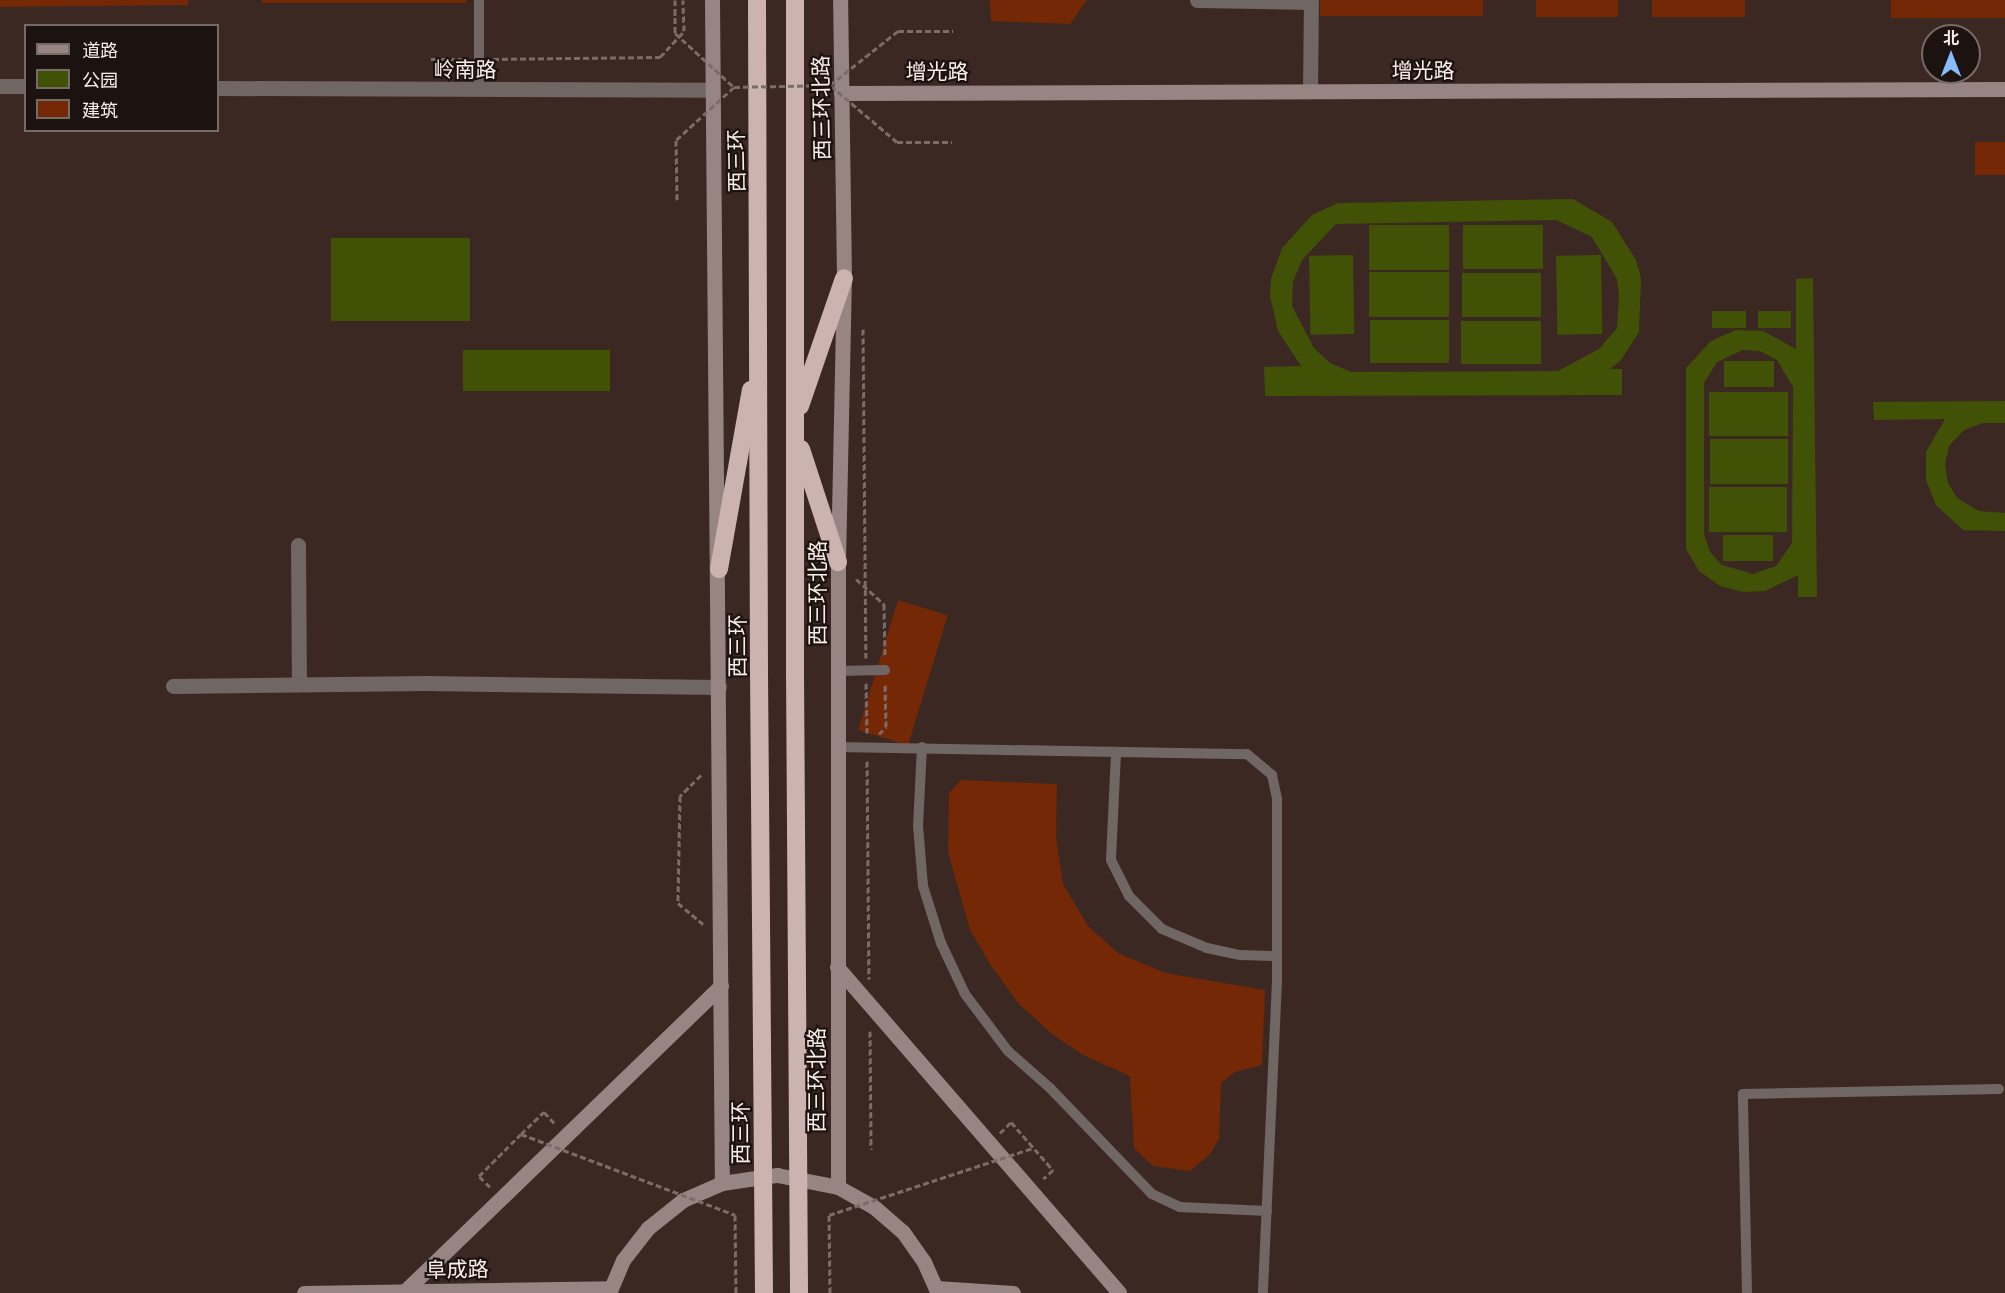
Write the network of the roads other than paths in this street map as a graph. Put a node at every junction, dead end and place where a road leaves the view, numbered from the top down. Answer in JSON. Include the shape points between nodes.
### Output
{"nodes":[{"id":1,"x":479,"y":0,"type":"edge"},
{"id":2,"x":712,"y":0,"type":"edge"},
{"id":3,"x":757,"y":0,"type":"edge"},
{"id":4,"x":795,"y":0,"type":"edge"},
{"id":5,"x":840,"y":0,"type":"edge"},
{"id":6,"x":1197,"y":0,"type":"edge"},
{"id":7,"x":1311,"y":1,"type":"edge"},
{"id":8,"x":0,"y":86,"type":"edge"},
{"id":9,"x":24,"y":86,"type":"edge"},
{"id":10,"x":219,"y":88,"type":"edge"},
{"id":11,"x":835,"y":89,"type":"junction"},
{"id":12,"x":2005,"y":89,"type":"edge"},
{"id":13,"x":479,"y":90,"type":"junction"},
{"id":14,"x":712,"y":90,"type":"junction"},
{"id":15,"x":1310,"y":91,"type":"junction"},
{"id":16,"x":844,"y":278,"type":"junction"},
{"id":17,"x":760,"y":344,"type":"junction"},
{"id":18,"x":796,"y":426,"type":"junction"},
{"id":19,"x":298,"y":545,"type":"dead end"},
{"id":20,"x":838,"y":562,"type":"junction"},
{"id":21,"x":719,"y":569,"type":"junction"},
{"id":22,"x":885,"y":670,"type":"dead end"},
{"id":23,"x":837,"y":671,"type":"junction"},
{"id":24,"x":299,"y":684,"type":"junction"},
{"id":25,"x":173,"y":686,"type":"dead end"},
{"id":26,"x":720,"y":687,"type":"junction"},
{"id":27,"x":837,"y":747,"type":"junction"},
{"id":28,"x":922,"y":747,"type":"junction"},
{"id":29,"x":1116,"y":753,"type":"junction"},
{"id":30,"x":1277,"y":956,"type":"junction"},
{"id":31,"x":837,"y":967,"type":"junction"},
{"id":32,"x":721,"y":986,"type":"junction"},
{"id":33,"x":2000,"y":1089,"type":"dead end"},
{"id":34,"x":722,"y":1182,"type":"junction"},
{"id":35,"x":838,"y":1187,"type":"junction"},
{"id":36,"x":1267,"y":1210,"type":"junction"},
{"id":37,"x":406,"y":1290,"type":"junction"},
{"id":38,"x":610,"y":1290,"type":"edge"},
{"id":39,"x":937,"y":1290,"type":"edge"},
{"id":40,"x":500,"y":1291,"type":"edge"},
{"id":41,"x":304,"y":1293,"type":"edge"},
{"id":42,"x":764,"y":1293,"type":"edge"},
{"id":43,"x":799,"y":1293,"type":"edge"},
{"id":44,"x":1013,"y":1293,"type":"edge"},
{"id":45,"x":1119,"y":1293,"type":"edge"},
{"id":46,"x":1263,"y":1293,"type":"edge"},
{"id":47,"x":1747,"y":1293,"type":"edge"}],
"edges":[{"from":1,"to":13,"type":"lane"},
{"from":2,"to":14,"type":"street"},
{"from":3,"to":17,"type":"highway","name":"西三环"},
{"from":4,"to":18,"type":"highway"},
{"from":5,"to":11,"type":"street","name":"西三环北路"},
{"from":6,"to":7,"type":"street"},
{"from":7,"to":15,"type":"street"},
{"from":8,"to":9,"type":"street"},
{"from":10,"to":13,"type":"street","name":"岭南路"},
{"from":11,"to":15,"type":"street","name":"增光路"},
{"from":11,"to":16,"type":"street","name":"西三环北路"},
{"from":12,"to":15,"type":"street","name":"增光路"},
{"from":13,"to":14,"type":"street","name":"岭南路"},
{"from":14,"to":21,"type":"street"},
{"from":16,"to":18,"type":"highway"},
{"from":16,"to":20,"type":"street","name":"西三环北路"},
{"from":17,"to":21,"type":"highway"},
{"from":17,"to":42,"type":"highway","name":"西三环","bridge":true},
{"from":18,"to":20,"type":"highway"},
{"from":18,"to":43,"type":"highway","bridge":true},
{"from":19,"to":24,"type":"street"},
{"from":20,"to":23,"type":"street","name":"西三环北路"},
{"from":21,"to":26,"type":"street"},
{"from":22,"to":23,"type":"lane"},
{"from":23,"to":27,"type":"street","name":"西三环北路"},
{"from":24,"to":25,"type":"street"},
{"from":24,"to":26,"type":"street"},
{"from":26,"to":32,"type":"street"},
{"from":27,"to":28,"type":"lane"},
{"from":27,"to":31,"type":"street","name":"西三环北路"},
{"from":28,"to":29,"type":"lane"},
{"from":28,"to":36,"type":"lane","via":[[918,826],[923,886],[941,943],[965,994],[1008,1051],[1050,1088],[1152,1194],[1180,1206]]},
{"from":29,"to":30,"type":"lane","via":[[1111,860],[1129,896],[1162,928],[1207,948],[1241,955]]},
{"from":29,"to":30,"type":"lane","via":[[1247,754],[1272,775],[1277,800]]},
{"from":30,"to":36,"type":"lane"},
{"from":31,"to":35,"type":"street","name":"西三环北路"},
{"from":31,"to":45,"type":"street"},
{"from":32,"to":34,"type":"street"},
{"from":32,"to":37,"type":"street"},
{"from":33,"to":47,"type":"lane","via":[[1743,1094]]},
{"from":34,"to":35,"type":"street","via":[[777,1175]]},
{"from":34,"to":38,"type":"street","via":[[683,1200],[648,1228],[624,1260]]},
{"from":35,"to":39,"type":"street","via":[[874,1206],[903,1232]]},
{"from":36,"to":46,"type":"lane"},
{"from":37,"to":40,"type":"street","name":"阜成路"},
{"from":37,"to":41,"type":"street","name":"阜成路"},
{"from":38,"to":40,"type":"street","name":"阜成路"},
{"from":39,"to":44,"type":"street"}]}
